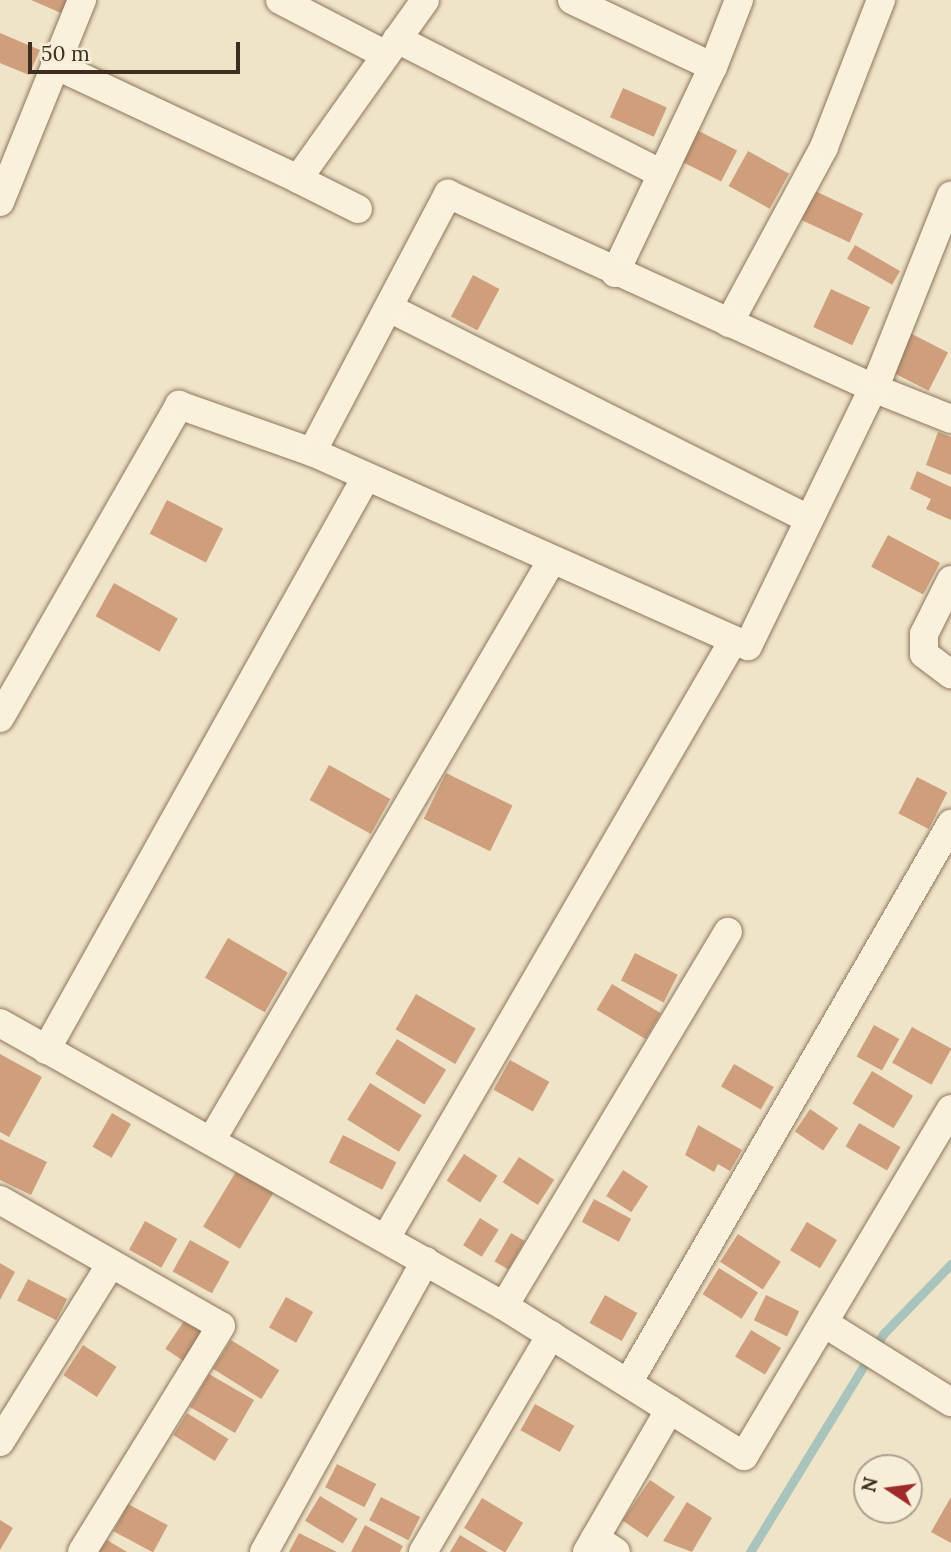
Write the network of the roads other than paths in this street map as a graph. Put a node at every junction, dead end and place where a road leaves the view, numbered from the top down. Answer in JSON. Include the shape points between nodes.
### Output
{"nodes":[{"id":1,"x":82,"y":0,"type":"edge"},
{"id":2,"x":280,"y":0,"type":"edge"},
{"id":3,"x":425,"y":0,"type":"edge"},
{"id":4,"x":572,"y":0,"type":"edge"},
{"id":5,"x":739,"y":0,"type":"edge"},
{"id":6,"x":881,"y":0,"type":"edge"},
{"id":7,"x":392,"y":47,"type":"junction"},
{"id":8,"x":55,"y":65,"type":"junction"},
{"id":9,"x":713,"y":67,"type":"junction"},
{"id":10,"x":662,"y":174,"type":"junction"},
{"id":11,"x":298,"y":179,"type":"junction"},
{"id":12,"x":951,"y":196,"type":"edge"},
{"id":13,"x":0,"y":202,"type":"edge"},
{"id":14,"x":358,"y":209,"type":"dead end"},
{"id":15,"x":615,"y":273,"type":"junction"},
{"id":16,"x":389,"y":309,"type":"junction"},
{"id":17,"x":729,"y":323,"type":"junction"},
{"id":18,"x":873,"y":388,"type":"junction"},
{"id":19,"x":951,"y":419,"type":"edge"},
{"id":20,"x":312,"y":452,"type":"junction"},
{"id":21,"x":365,"y":479,"type":"junction"},
{"id":22,"x":808,"y":519,"type":"junction"},
{"id":23,"x":552,"y":560,"type":"junction"},
{"id":24,"x":951,"y":580,"type":"edge"},
{"id":25,"x":733,"y":640,"type":"junction"},
{"id":26,"x":951,"y":674,"type":"edge"},
{"id":27,"x":0,"y":718,"type":"edge"},
{"id":28,"x":951,"y":824,"type":"edge"},
{"id":29,"x":728,"y":932,"type":"dead end"},
{"id":30,"x":0,"y":1023,"type":"edge"},
{"id":31,"x":46,"y":1050,"type":"junction"},
{"id":32,"x":951,"y":1109,"type":"edge"},
{"id":33,"x":211,"y":1141,"type":"junction"},
{"id":34,"x":0,"y":1200,"type":"edge"},
{"id":35,"x":386,"y":1238,"type":"junction"},
{"id":36,"x":425,"y":1261,"type":"junction"},
{"id":37,"x":110,"y":1265,"type":"junction"},
{"id":38,"x":504,"y":1306,"type":"junction"},
{"id":39,"x":824,"y":1323,"type":"junction"},
{"id":40,"x":551,"y":1335,"type":"junction"},
{"id":41,"x":628,"y":1383,"type":"junction"},
{"id":42,"x":951,"y":1402,"type":"edge"},
{"id":43,"x":670,"y":1409,"type":"junction"},
{"id":44,"x":0,"y":1442,"type":"edge"},
{"id":45,"x":599,"y":1547,"type":"edge"},
{"id":46,"x":82,"y":1552,"type":"edge"},
{"id":47,"x":264,"y":1552,"type":"edge"},
{"id":48,"x":423,"y":1552,"type":"edge"}],
"edges":[{"from":1,"to":8,"type":"street"},
{"from":2,"to":7,"type":"street"},
{"from":3,"to":7,"type":"street"},
{"from":4,"to":9,"type":"street"},
{"from":5,"to":9,"type":"street"},
{"from":6,"to":17,"type":"street","via":[[824,147]]},
{"from":7,"to":10,"type":"street"},
{"from":7,"to":11,"type":"street"},
{"from":8,"to":11,"type":"street"},
{"from":8,"to":13,"type":"street"},
{"from":9,"to":10,"type":"street"},
{"from":10,"to":15,"type":"street"},
{"from":11,"to":14,"type":"street"},
{"from":12,"to":18,"type":"street"},
{"from":15,"to":16,"type":"street","via":[[448,194]]},
{"from":15,"to":17,"type":"street"},
{"from":16,"to":20,"type":"street"},
{"from":16,"to":22,"type":"street"},
{"from":17,"to":18,"type":"street"},
{"from":18,"to":19,"type":"street"},
{"from":18,"to":22,"type":"street"},
{"from":20,"to":21,"type":"street"},
{"from":20,"to":27,"type":"street","via":[[179,405]]},
{"from":21,"to":23,"type":"street"},
{"from":21,"to":31,"type":"street"},
{"from":22,"to":25,"type":"street","via":[[748,646]]},
{"from":23,"to":25,"type":"street"},
{"from":23,"to":33,"type":"street"},
{"from":24,"to":26,"type":"street","via":[[924,634],[924,654]]},
{"from":25,"to":35,"type":"street"},
{"from":28,"to":41,"type":"street"},
{"from":29,"to":38,"type":"street"},
{"from":30,"to":31,"type":"street"},
{"from":31,"to":33,"type":"street"},
{"from":32,"to":39,"type":"street"},
{"from":33,"to":35,"type":"street"},
{"from":34,"to":37,"type":"street"},
{"from":35,"to":36,"type":"street"},
{"from":36,"to":38,"type":"street"},
{"from":36,"to":47,"type":"street"},
{"from":37,"to":44,"type":"street"},
{"from":37,"to":46,"type":"street","via":[[221,1326]]},
{"from":38,"to":40,"type":"street"},
{"from":39,"to":42,"type":"street"},
{"from":39,"to":43,"type":"street","via":[[744,1456]]},
{"from":40,"to":41,"type":"street"},
{"from":40,"to":48,"type":"street"},
{"from":41,"to":43,"type":"street"},
{"from":43,"to":45,"type":"street"}]}
